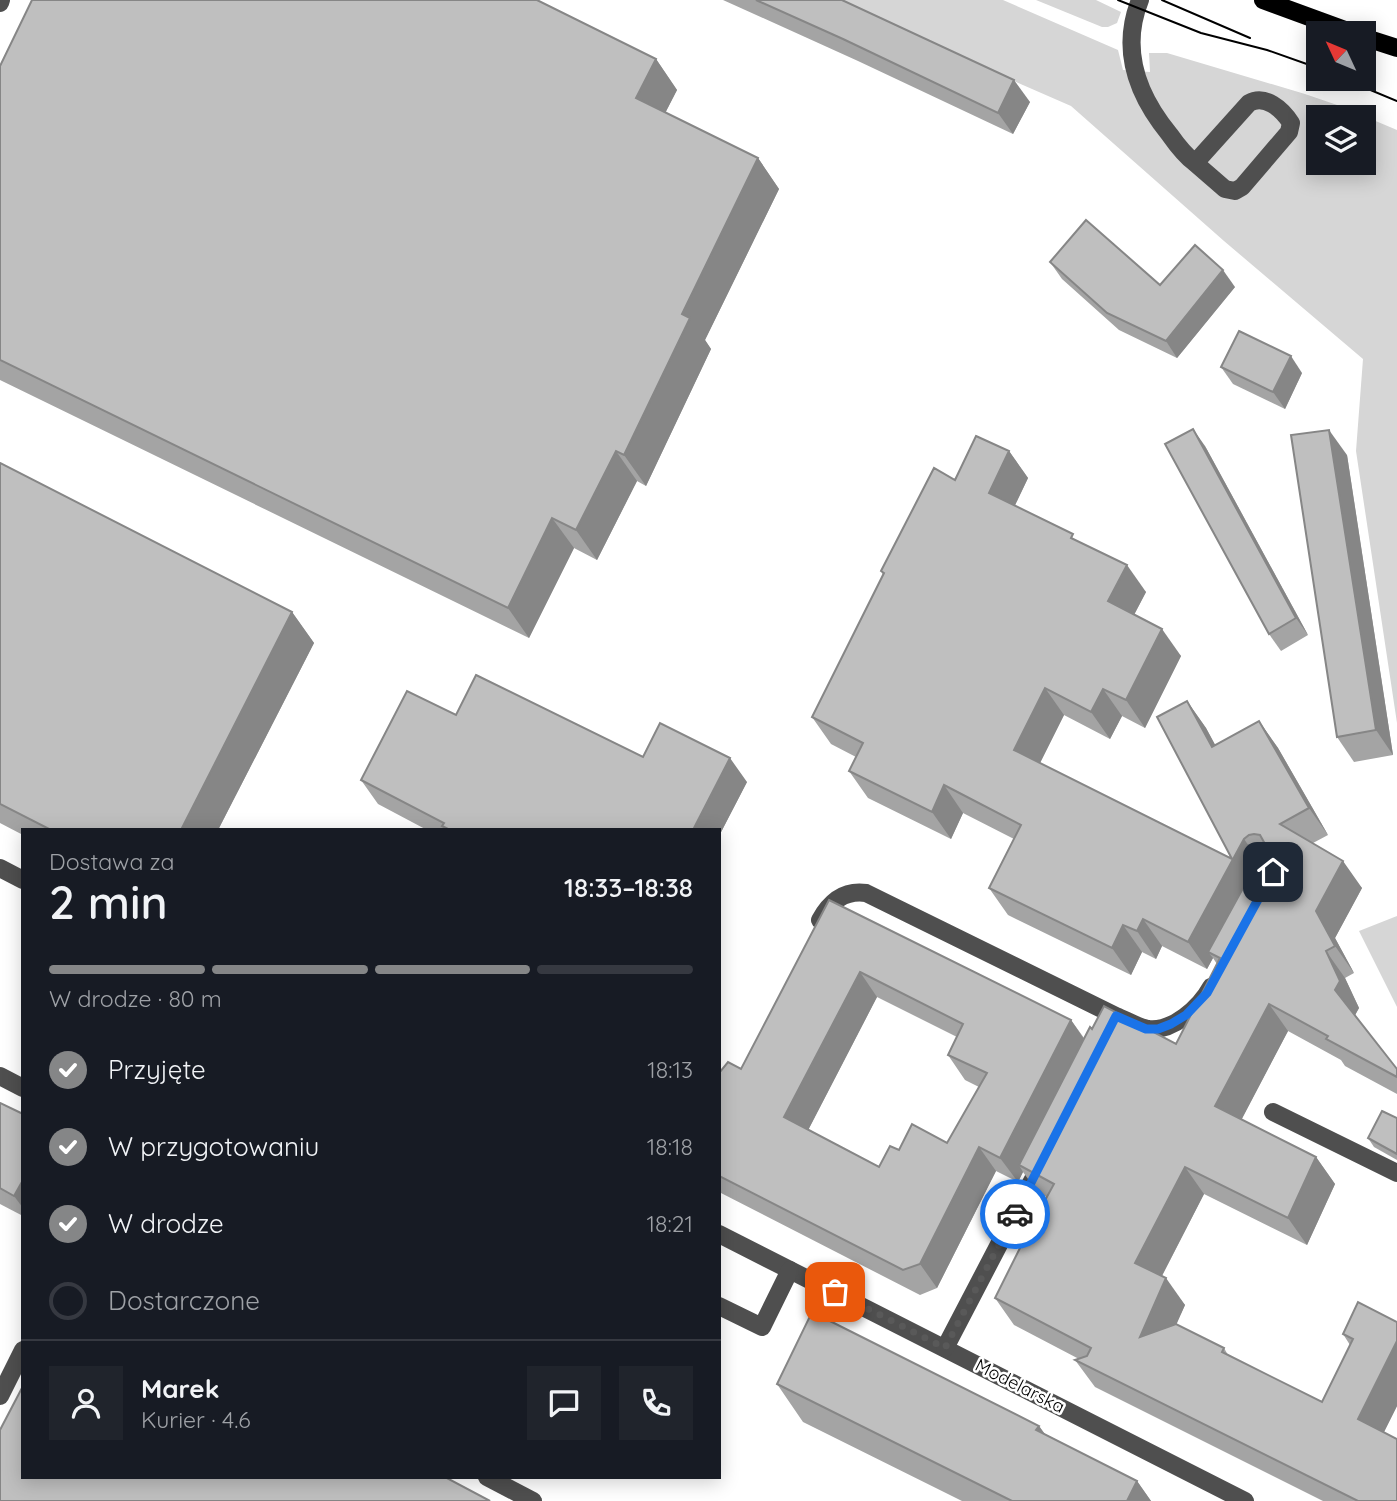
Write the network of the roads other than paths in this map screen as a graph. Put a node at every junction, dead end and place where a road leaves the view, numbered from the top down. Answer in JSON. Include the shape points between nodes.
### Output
{"nodes":[{"id":1,"x":1140,"y":0,"type":"edge"},
{"id":2,"x":1263,"y":0,"type":"edge"},
{"id":3,"x":1320,"y":21,"type":"edge"},
{"id":4,"x":1376,"y":41,"type":"edge"},
{"id":5,"x":1397,"y":48,"type":"edge"},
{"id":6,"x":1195,"y":163,"type":"junction"},
{"id":7,"x":0,"y":868,"type":"edge"},
{"id":8,"x":21,"y":879,"type":"edge"},
{"id":9,"x":814,"y":932,"type":"edge"},
{"id":10,"x":1220,"y":969,"type":"edge"},
{"id":11,"x":0,"y":1076,"type":"edge"},
{"id":12,"x":21,"y":1086,"type":"edge"},
{"id":13,"x":1273,"y":1112,"type":"dead end"},
{"id":14,"x":1047,"y":1151,"type":"edge"},
{"id":15,"x":1397,"y":1173,"type":"edge"},
{"id":16,"x":721,"y":1235,"type":"edge"},
{"id":17,"x":790,"y":1270,"type":"junction"},
{"id":18,"x":721,"y":1307,"type":"edge"},
{"id":19,"x":945,"y":1348,"type":"junction"},
{"id":20,"x":21,"y":1354,"type":"edge"},
{"id":21,"x":0,"y":1396,"type":"edge"},
{"id":22,"x":491,"y":1479,"type":"edge"},
{"id":23,"x":533,"y":1501,"type":"edge"},
{"id":24,"x":1245,"y":1501,"type":"edge"}],
"edges":[{"from":1,"to":6,"type":"street","via":[[1131,39],[1139,85],[1152,112]]},
{"from":2,"to":3,"type":"main road"},
{"from":4,"to":5,"type":"main road"},
{"from":6,"to":6,"type":"street","via":[[1235,191],[1289,132],[1291,123],[1266,100],[1256,99]]},
{"from":7,"to":8,"type":"street"},
{"from":9,"to":10,"type":"street","via":[[836,899],[866,892],[1113,1022],[1146,1029],[1158,1029],[1186,1015],[1207,993]]},
{"from":11,"to":12,"type":"street"},
{"from":13,"to":15,"type":"street"},
{"from":14,"to":19,"type":"street"},
{"from":16,"to":17,"type":"street","name":"Modelarska"},
{"from":17,"to":18,"type":"street","via":[[762,1327]]},
{"from":17,"to":19,"type":"street","name":"Modelarska"},
{"from":19,"to":24,"type":"street","name":"Modelarska"},
{"from":20,"to":21,"type":"street"},
{"from":22,"to":23,"type":"street"}]}
